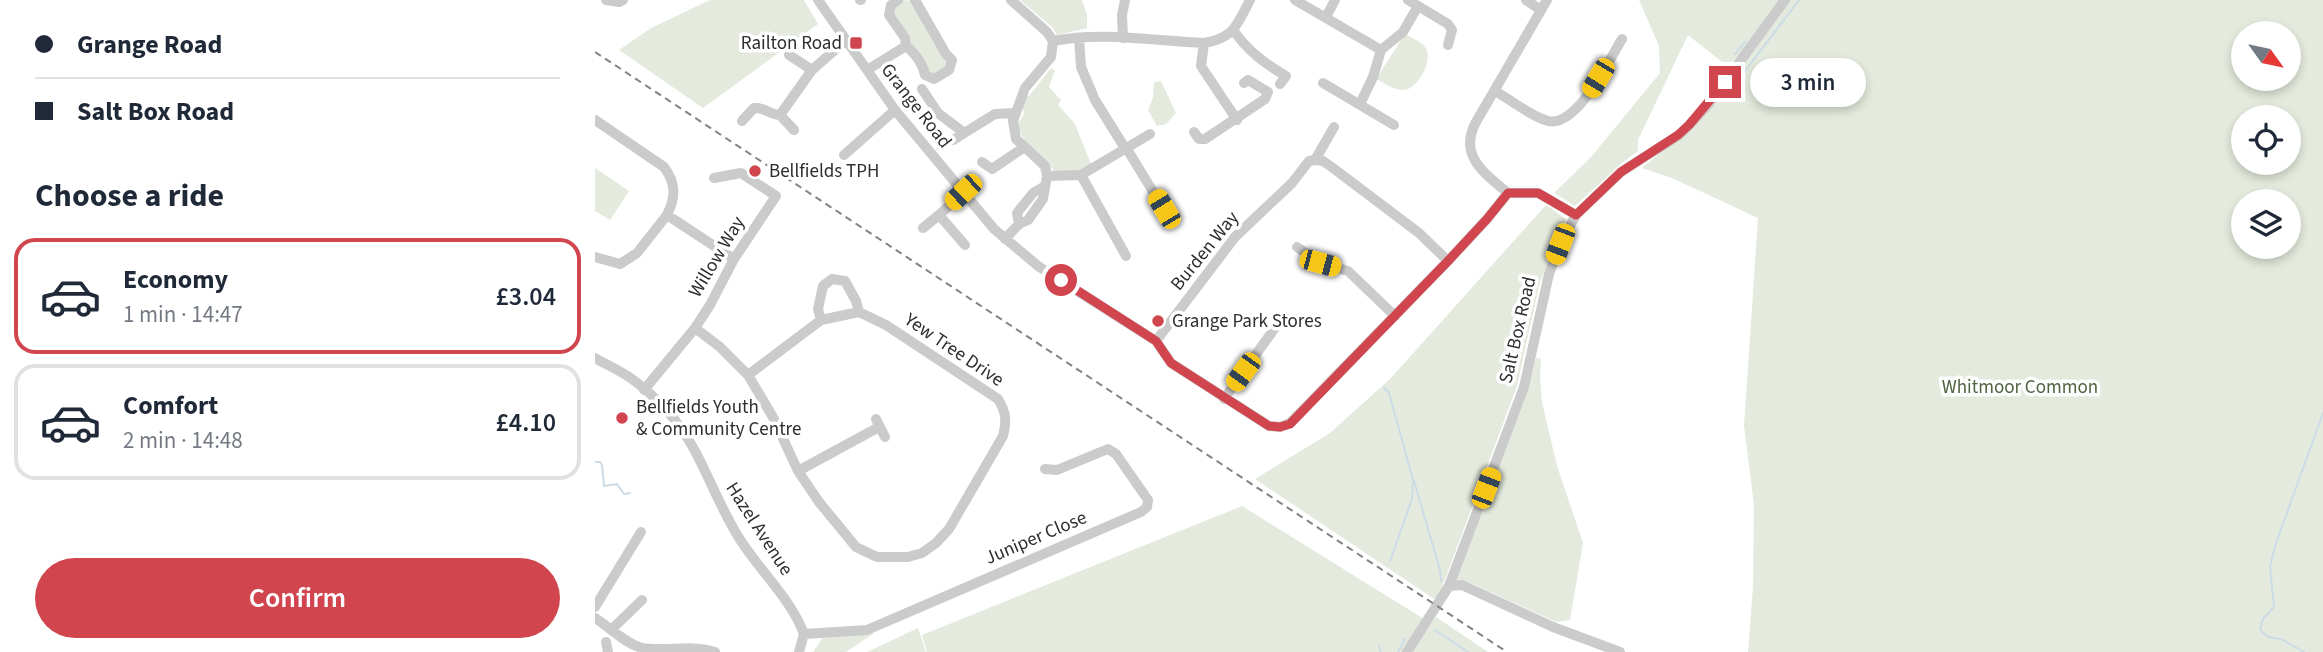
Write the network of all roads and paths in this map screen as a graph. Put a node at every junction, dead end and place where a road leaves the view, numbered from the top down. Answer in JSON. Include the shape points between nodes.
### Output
{"nodes":[{"id":1,"x":606,"y":0,"type":"edge"},
{"id":2,"x":623,"y":0,"type":"edge"},
{"id":3,"x":818,"y":0,"type":"edge"},
{"id":4,"x":898,"y":0,"type":"edge"},
{"id":5,"x":915,"y":0,"type":"edge"},
{"id":6,"x":1011,"y":0,"type":"edge"},
{"id":7,"x":1125,"y":0,"type":"edge"},
{"id":8,"x":1250,"y":0,"type":"edge"},
{"id":9,"x":1294,"y":0,"type":"edge"},
{"id":10,"x":1335,"y":0,"type":"edge"},
{"id":11,"x":1526,"y":0,"type":"edge"},
{"id":12,"x":1548,"y":0,"type":"edge"},
{"id":13,"x":1785,"y":0,"type":"edge"},
{"id":14,"x":1413,"y":3,"type":"edge"},
{"id":15,"x":1541,"y":10,"type":"junction"},
{"id":16,"x":1326,"y":17,"type":"junction"},
{"id":17,"x":1234,"y":32,"type":"junction"},
{"id":18,"x":1079,"y":38,"type":"junction"},
{"id":19,"x":1123,"y":38,"type":"junction"},
{"id":20,"x":1622,"y":39,"type":"dead end"},
{"id":21,"x":845,"y":41,"type":"junction"},
{"id":22,"x":1053,"y":41,"type":"junction"},
{"id":23,"x":1204,"y":43,"type":"junction"},
{"id":24,"x":1448,"y":45,"type":"dead end"},
{"id":25,"x":906,"y":46,"type":"junction"},
{"id":26,"x":1381,"y":50,"type":"junction"},
{"id":27,"x":789,"y":54,"type":"dead end"},
{"id":28,"x":812,"y":70,"type":"junction"},
{"id":29,"x":867,"y":70,"type":"junction"},
{"id":30,"x":1244,"y":83,"type":"dead end"},
{"id":31,"x":1323,"y":83,"type":"dead end"},
{"id":32,"x":1280,"y":84,"type":"dead end"},
{"id":33,"x":922,"y":89,"type":"dead end"},
{"id":34,"x":1495,"y":91,"type":"junction"},
{"id":35,"x":1360,"y":104,"type":"junction"},
{"id":36,"x":895,"y":110,"type":"junction"},
{"id":37,"x":1014,"y":113,"type":"junction"},
{"id":38,"x":780,"y":115,"type":"junction"},
{"id":39,"x":595,"y":120,"type":"edge"},
{"id":40,"x":1237,"y":120,"type":"junction"},
{"id":41,"x":742,"y":121,"type":"dead end"},
{"id":42,"x":1394,"y":125,"type":"dead end"},
{"id":43,"x":1334,"y":127,"type":"dead end"},
{"id":44,"x":794,"y":130,"type":"dead end"},
{"id":45,"x":963,"y":132,"type":"junction"},
{"id":46,"x":1194,"y":132,"type":"dead end"},
{"id":47,"x":1150,"y":134,"type":"dead end"},
{"id":48,"x":953,"y":140,"type":"dead end"},
{"id":49,"x":1125,"y":147,"type":"junction"},
{"id":50,"x":1023,"y":148,"type":"junction"},
{"id":51,"x":844,"y":155,"type":"dead end"},
{"id":52,"x":1315,"y":160,"type":"junction"},
{"id":53,"x":982,"y":162,"type":"dead end"},
{"id":54,"x":1081,"y":175,"type":"junction"},
{"id":55,"x":714,"y":178,"type":"dead end"},
{"id":56,"x":1046,"y":181,"type":"junction"},
{"id":57,"x":963,"y":192,"type":"junction"},
{"id":58,"x":1508,"y":193,"type":"junction"},
{"id":59,"x":1166,"y":213,"type":"dead end"},
{"id":60,"x":667,"y":215,"type":"junction"},
{"id":61,"x":939,"y":215,"type":"junction"},
{"id":62,"x":1576,"y":215,"type":"junction"},
{"id":63,"x":923,"y":228,"type":"dead end"},
{"id":64,"x":1005,"y":239,"type":"junction"},
{"id":65,"x":965,"y":245,"type":"dead end"},
{"id":66,"x":1297,"y":247,"type":"dead end"},
{"id":67,"x":1126,"y":256,"type":"dead end"},
{"id":68,"x":595,"y":257,"type":"edge"},
{"id":69,"x":734,"y":259,"type":"junction"},
{"id":70,"x":1448,"y":261,"type":"junction"},
{"id":71,"x":859,"y":313,"type":"junction"},
{"id":72,"x":1395,"y":316,"type":"junction"},
{"id":73,"x":821,"y":320,"type":"junction"},
{"id":74,"x":1277,"y":325,"type":"dead end"},
{"id":75,"x":695,"y":328,"type":"junction"},
{"id":76,"x":1156,"y":341,"type":"junction"},
{"id":77,"x":595,"y":358,"type":"edge"},
{"id":78,"x":748,"y":375,"type":"junction"},
{"id":79,"x":644,"y":390,"type":"junction"},
{"id":80,"x":1224,"y":399,"type":"junction"},
{"id":81,"x":880,"y":428,"type":"dead end"},
{"id":82,"x":1045,"y":468,"type":"dead end"},
{"id":83,"x":798,"y":471,"type":"junction"},
{"id":84,"x":641,"y":532,"type":"dead end"},
{"id":85,"x":1449,"y":586,"type":"junction"},
{"id":86,"x":642,"y":600,"type":"dead end"},
{"id":87,"x":595,"y":607,"type":"edge"},
{"id":88,"x":595,"y":618,"type":"edge"},
{"id":89,"x":612,"y":629,"type":"junction"},
{"id":90,"x":804,"y":634,"type":"junction"},
{"id":91,"x":639,"y":650,"type":"edge"},
{"id":92,"x":715,"y":652,"type":"edge"},
{"id":93,"x":799,"y":652,"type":"edge"},
{"id":94,"x":1407,"y":652,"type":"edge"},
{"id":95,"x":1621,"y":652,"type":"edge"}],
"edges":[{"from":1,"to":2,"type":"street"},
{"from":3,"to":21,"type":"street","name":"Grange Road"},
{"from":4,"to":25,"type":"street","via":[[889,15]]},
{"from":5,"to":25,"type":"street","via":[[952,60],[949,70],[935,79],[925,75]]},
{"from":6,"to":22,"type":"street"},
{"from":7,"to":19,"type":"street"},
{"from":8,"to":17,"type":"street"},
{"from":9,"to":16,"type":"street"},
{"from":10,"to":16,"type":"street"},
{"from":11,"to":15,"type":"street"},
{"from":12,"to":15,"type":"street"},
{"from":13,"to":62,"type":"street","name":"Salt Box Road","via":[[1689,125],[1621,172]]},
{"from":14,"to":24,"type":"street","via":[[1448,24],[1452,30]]},
{"from":14,"to":26,"type":"street","via":[[1403,32]]},
{"from":15,"to":34,"type":"street"},
{"from":16,"to":26,"type":"street"},
{"from":17,"to":23,"type":"street"},
{"from":17,"to":32,"type":"street","via":[[1246,49],[1286,76]]},
{"from":18,"to":19,"type":"street"},
{"from":18,"to":22,"type":"street"},
{"from":18,"to":49,"type":"street","via":[[1081,67],[1095,100]]},
{"from":19,"to":23,"type":"street"},
{"from":20,"to":34,"type":"street","via":[[1586,97],[1573,112],[1555,122]]},
{"from":21,"to":28,"type":"street"},
{"from":21,"to":29,"type":"street","name":"Grange Road"},
{"from":22,"to":37,"type":"street","via":[[1051,57],[1025,88]]},
{"from":23,"to":40,"type":"street","via":[[1201,66]]},
{"from":25,"to":29,"type":"street"},
{"from":26,"to":35,"type":"street"},
{"from":27,"to":28,"type":"street"},
{"from":28,"to":38,"type":"street"},
{"from":29,"to":36,"type":"street","name":"Grange Road"},
{"from":30,"to":40,"type":"street","via":[[1248,80],[1268,92]]},
{"from":31,"to":35,"type":"street"},
{"from":33,"to":45,"type":"street","via":[[938,113]]},
{"from":34,"to":58,"type":"street","via":[[1472,129],[1469,149]]},
{"from":35,"to":42,"type":"street"},
{"from":36,"to":51,"type":"street"},
{"from":36,"to":57,"type":"street","name":"Grange Road"},
{"from":37,"to":45,"type":"street","via":[[995,114]]},
{"from":37,"to":50,"type":"street","via":[[1013,129]]},
{"from":38,"to":41,"type":"street","via":[[754,108]]},
{"from":38,"to":44,"type":"street"},
{"from":39,"to":60,"type":"street","via":[[644,151],[671,176],[675,192]]},
{"from":40,"to":46,"type":"street","via":[[1205,139]]},
{"from":43,"to":52,"type":"street","name":"Burden Way"},
{"from":45,"to":48,"type":"street"},
{"from":47,"to":49,"type":"street"},
{"from":49,"to":54,"type":"street"},
{"from":49,"to":59,"type":"street"},
{"from":50,"to":53,"type":"street","via":[[992,169]]},
{"from":50,"to":56,"type":"street","via":[[1045,166]]},
{"from":52,"to":70,"type":"street","via":[[1333,168],[1419,233]]},
{"from":52,"to":76,"type":"street","name":"Burden Way","via":[[1235,237]]},
{"from":54,"to":56,"type":"street"},
{"from":54,"to":67,"type":"street"},
{"from":55,"to":69,"type":"street","name":"Willow Way","via":[[741,173],[776,196]]},
{"from":56,"to":64,"type":"street","via":[[1017,214],[1019,224]]},
{"from":57,"to":61,"type":"street"},
{"from":57,"to":64,"type":"street","name":"Grange Road"},
{"from":58,"to":62,"type":"street","via":[[1538,193]]},
{"from":58,"to":70,"type":"street","name":"Grange Road"},
{"from":60,"to":68,"type":"street","via":[[637,253],[620,264]]},
{"from":60,"to":69,"type":"street"},
{"from":61,"to":63,"type":"street"},
{"from":61,"to":65,"type":"street"},
{"from":62,"to":85,"type":"street","name":"Salt Box Road","via":[[1549,274],[1524,387]]},
{"from":64,"to":76,"type":"street","name":"Grange Road","via":[[1038,266]]},
{"from":66,"to":72,"type":"street","via":[[1320,263],[1348,271]]},
{"from":69,"to":75,"type":"street","name":"Willow Way"},
{"from":70,"to":72,"type":"street","name":"Grange Road"},
{"from":71,"to":73,"type":"street"},
{"from":71,"to":73,"type":"street","via":[[845,281],[832,279],[823,286],[820,297]]},
{"from":71,"to":83,"type":"street","name":"Yew Tree Drive","via":[[886,325],[998,400],[1007,424],[1003,436],[949,529],[922,553],[908,557],[877,557],[856,547]]},
{"from":72,"to":80,"type":"street","name":"Grange Road","via":[[1290,424],[1269,426]]},
{"from":73,"to":78,"type":"street"},
{"from":74,"to":80,"type":"street"},
{"from":75,"to":78,"type":"street","name":"Yew Tree Drive"},
{"from":75,"to":79,"type":"street","name":"Willow Way"},
{"from":76,"to":80,"type":"street","name":"Grange Road","via":[[1171,363]]},
{"from":77,"to":79,"type":"street","name":"Hazel Avenue"},
{"from":78,"to":83,"type":"street","name":"Yew Tree Drive"},
{"from":79,"to":90,"type":"street","name":"Hazel Avenue","via":[[681,429],[734,530]]},
{"from":81,"to":83,"type":"street"},
{"from":82,"to":90,"type":"street","name":"Juniper Close","via":[[1057,470],[1108,449],[1117,454],[1148,500],[1147,507],[867,630]]},
{"from":84,"to":87,"type":"street"},
{"from":85,"to":94,"type":"street","name":"Salt Box Road"},
{"from":85,"to":95,"type":"street","via":[[1462,585]]},
{"from":86,"to":89,"type":"street"},
{"from":88,"to":89,"type":"street"},
{"from":89,"to":91,"type":"street"},
{"from":90,"to":93,"type":"street"},
{"from":91,"to":92,"type":"street"}]}
